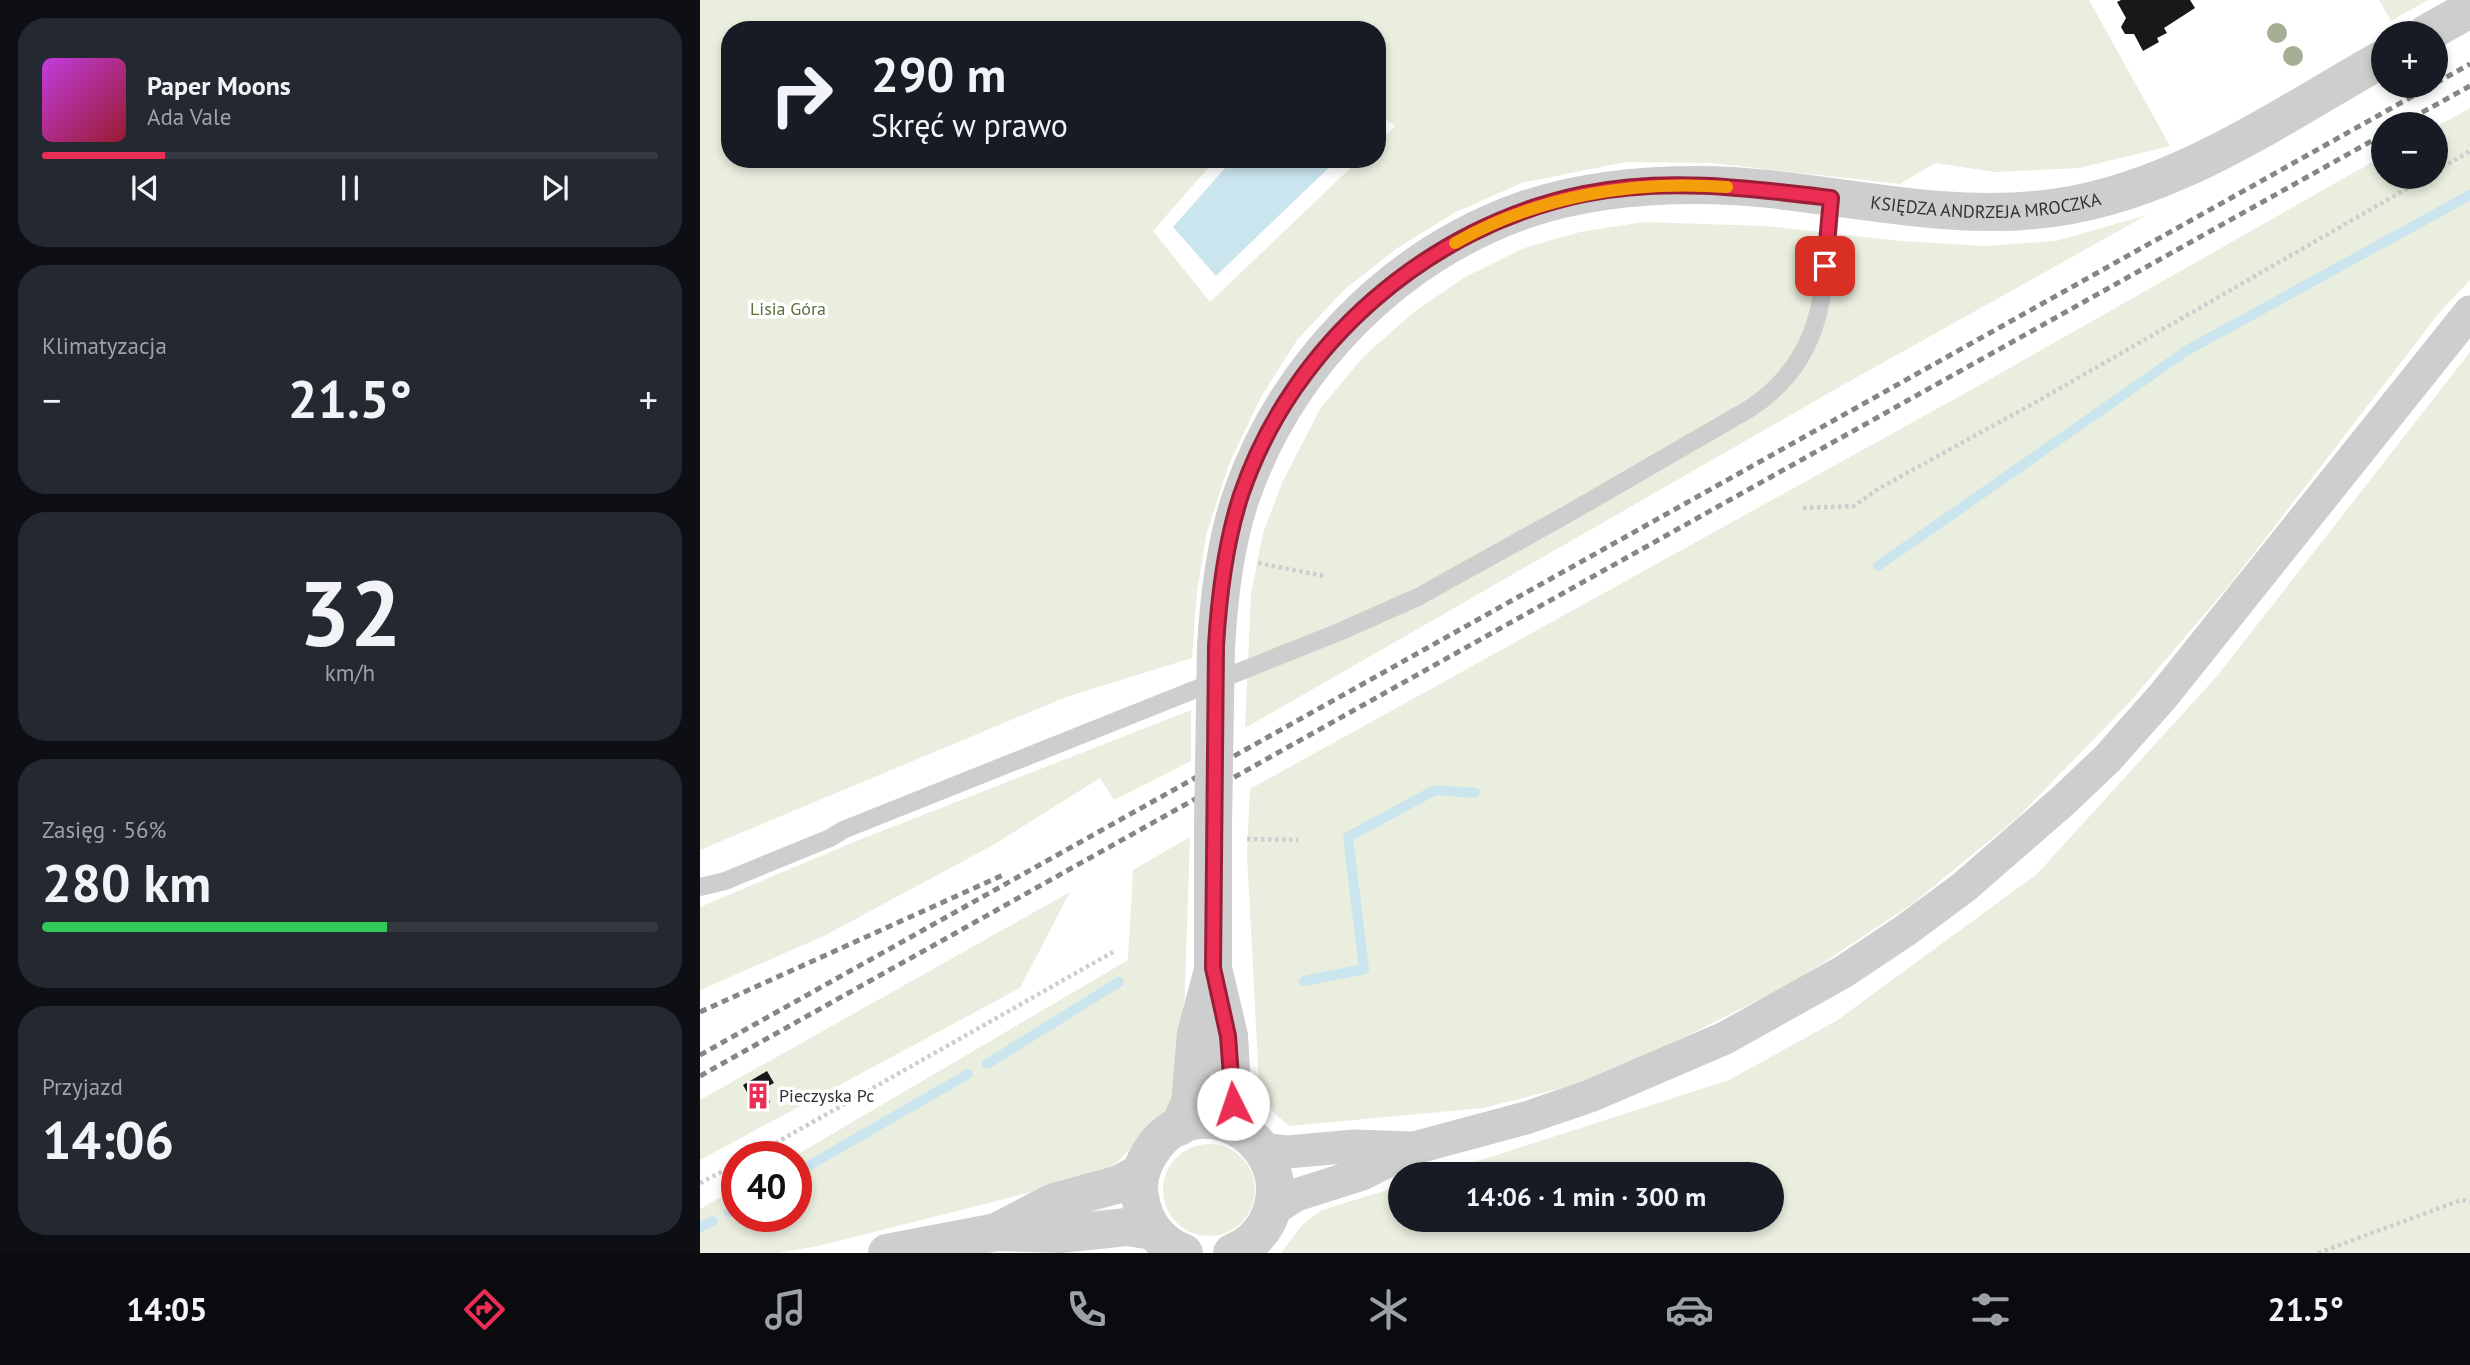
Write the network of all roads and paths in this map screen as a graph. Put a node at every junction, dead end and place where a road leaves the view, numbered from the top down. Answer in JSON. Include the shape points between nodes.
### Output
{"nodes":[{"id":1,"x":2470,"y":9,"type":"edge"},
{"id":2,"x":2448,"y":21,"type":"edge"},
{"id":3,"x":2371,"y":65,"type":"edge"},
{"id":4,"x":2470,"y":151,"type":"edge"},
{"id":5,"x":2448,"y":164,"type":"edge"},
{"id":6,"x":2406,"y":189,"type":"edge"},
{"id":7,"x":1831,"y":198,"type":"junction"},
{"id":8,"x":2470,"y":312,"type":"edge"},
{"id":9,"x":1803,"y":509,"type":"dead end"},
{"id":10,"x":1250,"y":562,"type":"dead end"},
{"id":11,"x":1324,"y":576,"type":"dead end"},
{"id":12,"x":1224,"y":832,"type":"junction"},
{"id":13,"x":1298,"y":840,"type":"dead end"},
{"id":14,"x":700,"y":887,"type":"edge"},
{"id":15,"x":1113,"y":952,"type":"dead end"},
{"id":16,"x":1213,"y":968,"type":"junction"},
{"id":17,"x":1179,"y":1127,"type":"junction"},
{"id":18,"x":1251,"y":1139,"type":"junction"},
{"id":19,"x":779,"y":1141,"type":"edge"},
{"id":20,"x":1413,"y":1148,"type":"junction"},
{"id":21,"x":721,"y":1172,"type":"edge"},
{"id":22,"x":1141,"y":1172,"type":"junction"},
{"id":23,"x":700,"y":1183,"type":"edge"},
{"id":24,"x":2470,"y":1200,"type":"edge"},
{"id":25,"x":1273,"y":1210,"type":"junction"},
{"id":26,"x":997,"y":1231,"type":"junction"},
{"id":27,"x":1153,"y":1231,"type":"junction"},
{"id":28,"x":887,"y":1253,"type":"edge"},
{"id":29,"x":1184,"y":1253,"type":"edge"},
{"id":30,"x":1232,"y":1253,"type":"edge"},
{"id":31,"x":2318,"y":1253,"type":"edge"}],
"edges":[{"from":1,"to":2,"type":"street"},
{"from":3,"to":7,"type":"street","name":"KSIĘDZA ANDRZEJA MROCZKA","via":[[2200,162],[2116,195],[2036,210],[1978,211]]},
{"from":4,"to":5,"type":"path"},
{"from":6,"to":9,"type":"path","via":[[1854,506]]},
{"from":7,"to":12,"type":"street","name":"KSIĘDZA ANDRZEJA MROCZKA","bridge":true,"via":[[1702,185],[1648,186],[1584,194],[1524,210],[1426,259],[1381,292],[1337,334],[1302,378],[1266,436],[1229,540],[1216,646]]},
{"from":7,"to":14,"type":"lane","via":[[1823,286],[1813,334],[1791,371],[1749,409],[1467,571],[1376,616],[725,881]]},
{"from":8,"to":20,"type":"street","via":[[2163,696],[2108,758],[1964,887],[1843,972],[1725,1038],[1590,1096]]},
{"from":10,"to":11,"type":"path"},
{"from":12,"to":13,"type":"path"},
{"from":12,"to":16,"type":"street","name":"KSIĘDZA ANDRZEJA MROCZKA"},
{"from":15,"to":19,"type":"path"},
{"from":16,"to":17,"type":"street","name":"KSIĘDZA ANDRZEJA MROCZKA","via":[[1196,1034],[1189,1103]]},
{"from":16,"to":18,"type":"street","name":"KSIĘDZA ANDRZEJA MROCZKA","via":[[1228,1036],[1233,1104]]},
{"from":17,"to":18,"type":"street","via":[[1198,1121],[1219,1122]]},
{"from":17,"to":22,"type":"street","via":[[1155,1145]]},
{"from":18,"to":20,"type":"street","via":[[1287,1152],[1355,1146]]},
{"from":18,"to":25,"type":"street","name":"KSIĘDZA ANDRZEJA MROCZKA","via":[[1273,1168]]},
{"from":20,"to":25,"type":"street","via":[[1362,1174],[1296,1195]]},
{"from":21,"to":23,"type":"path"},
{"from":22,"to":26,"type":"street","via":[[1121,1184],[1054,1202]]},
{"from":22,"to":27,"type":"street","via":[[1143,1213]]},
{"from":24,"to":31,"type":"path"},
{"from":25,"to":30,"type":"street","via":[[1262,1232]]},
{"from":26,"to":27,"type":"street","via":[[1060,1234],[1127,1227]]},
{"from":26,"to":28,"type":"street"},
{"from":27,"to":29,"type":"street"}]}
